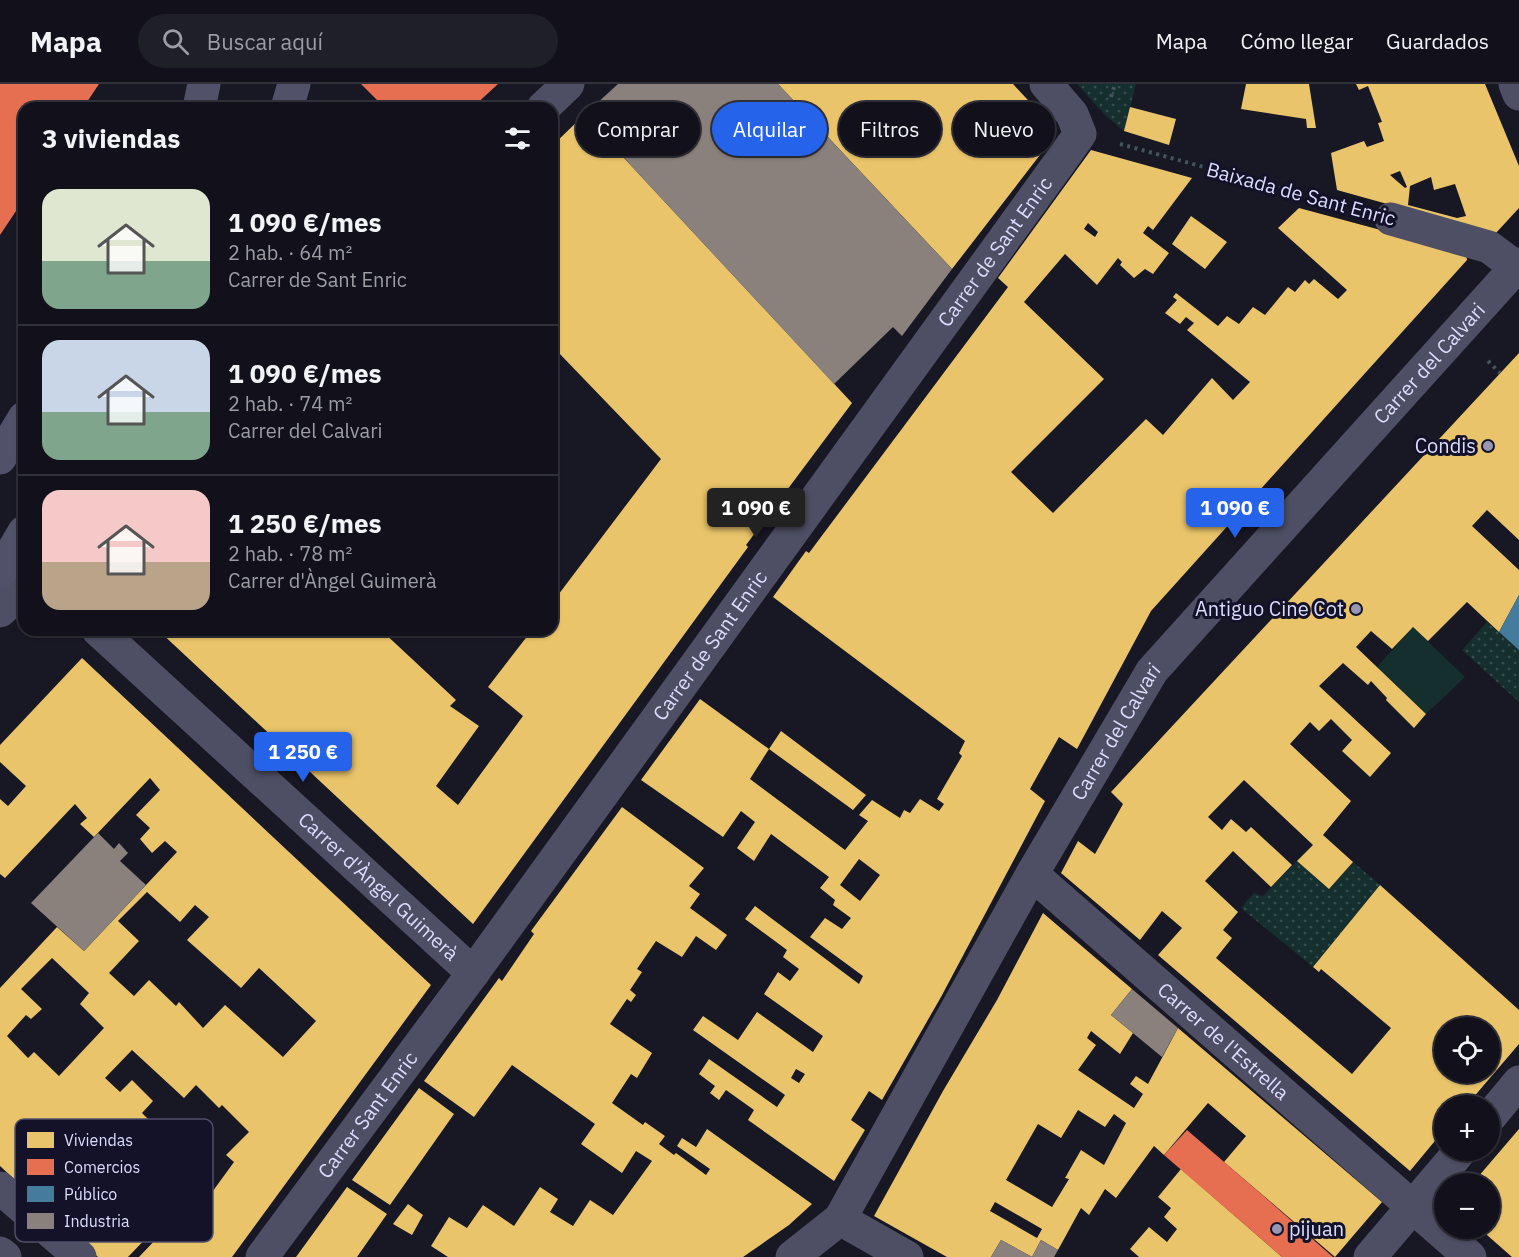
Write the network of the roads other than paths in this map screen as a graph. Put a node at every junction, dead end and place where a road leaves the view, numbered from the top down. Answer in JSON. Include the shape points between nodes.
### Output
{"nodes":[{"id":1,"x":204,"y":84,"type":"edge"},
{"id":2,"x":294,"y":84,"type":"edge"},
{"id":3,"x":568,"y":84,"type":"edge"},
{"id":4,"x":1046,"y":84,"type":"edge"},
{"id":5,"x":1515,"y":84,"type":"edge"},
{"id":6,"x":1519,"y":94,"type":"edge"},
{"id":7,"x":200,"y":102,"type":"edge"},
{"id":8,"x":289,"y":102,"type":"edge"},
{"id":9,"x":549,"y":102,"type":"edge"},
{"id":10,"x":1391,"y":219,"type":"road end"},
{"id":11,"x":1517,"y":265,"type":"edge"},
{"id":12,"x":18,"y":428,"type":"edge"},
{"id":13,"x":0,"y":458,"type":"edge"},
{"id":14,"x":18,"y":542,"type":"edge"},
{"id":15,"x":0,"y":572,"type":"edge"},
{"id":16,"x":18,"y":594,"type":"edge"},
{"id":17,"x":0,"y":611,"type":"edge"},
{"id":18,"x":105,"y":636,"type":"edge"},
{"id":19,"x":1032,"y":874,"type":"junction"},
{"id":20,"x":473,"y":973,"type":"junction"},
{"id":21,"x":1519,"y":1082,"type":"edge"},
{"id":22,"x":1500,"y":1105,"type":"edge"},
{"id":23,"x":1452,"y":1161,"type":"edge"},
{"id":24,"x":0,"y":1188,"type":"edge"},
{"id":25,"x":15,"y":1201,"type":"edge"},
{"id":26,"x":1413,"y":1208,"type":"junction"},
{"id":27,"x":840,"y":1219,"type":"junction"},
{"id":28,"x":63,"y":1242,"type":"edge"},
{"id":29,"x":0,"y":1252,"type":"edge"},
{"id":30,"x":5,"y":1257,"type":"edge"},
{"id":31,"x":80,"y":1257,"type":"edge"},
{"id":32,"x":262,"y":1257,"type":"edge"},
{"id":33,"x":792,"y":1257,"type":"edge"},
{"id":34,"x":907,"y":1257,"type":"edge"},
{"id":35,"x":1370,"y":1257,"type":"edge"},
{"id":36,"x":1470,"y":1257,"type":"edge"}],
"edges":[{"from":1,"to":7,"type":"street"},
{"from":2,"to":8,"type":"street"},
{"from":3,"to":9,"type":"street"},
{"from":4,"to":20,"type":"street","name":"Carrer de Sant Enric","via":[[1072,114],[1080,134]]},
{"from":5,"to":6,"type":"street"},
{"from":10,"to":11,"type":"street","name":"Baixada de Sant Enric","via":[[1489,247]]},
{"from":11,"to":19,"type":"street","name":"Carrer del Calvari","via":[[1152,670]]},
{"from":12,"to":13,"type":"street"},
{"from":14,"to":15,"type":"street"},
{"from":16,"to":17,"type":"street"},
{"from":18,"to":20,"type":"street","name":"Carrer d'Àngel Guimerà"},
{"from":19,"to":26,"type":"street","name":"Carrer de l'Estrella"},
{"from":19,"to":27,"type":"street","name":"Carrer del Calvari"},
{"from":20,"to":32,"type":"street","name":"Carrer Sant Enric"},
{"from":21,"to":22,"type":"street"},
{"from":23,"to":26,"type":"street"},
{"from":24,"to":25,"type":"street"},
{"from":26,"to":35,"type":"street"},
{"from":26,"to":36,"type":"street","name":"Carrer de l'Estrella"},
{"from":27,"to":33,"type":"street","name":"Carrer del Calvari"},
{"from":27,"to":34,"type":"street"},
{"from":28,"to":31,"type":"street"},
{"from":29,"to":30,"type":"street"}]}
